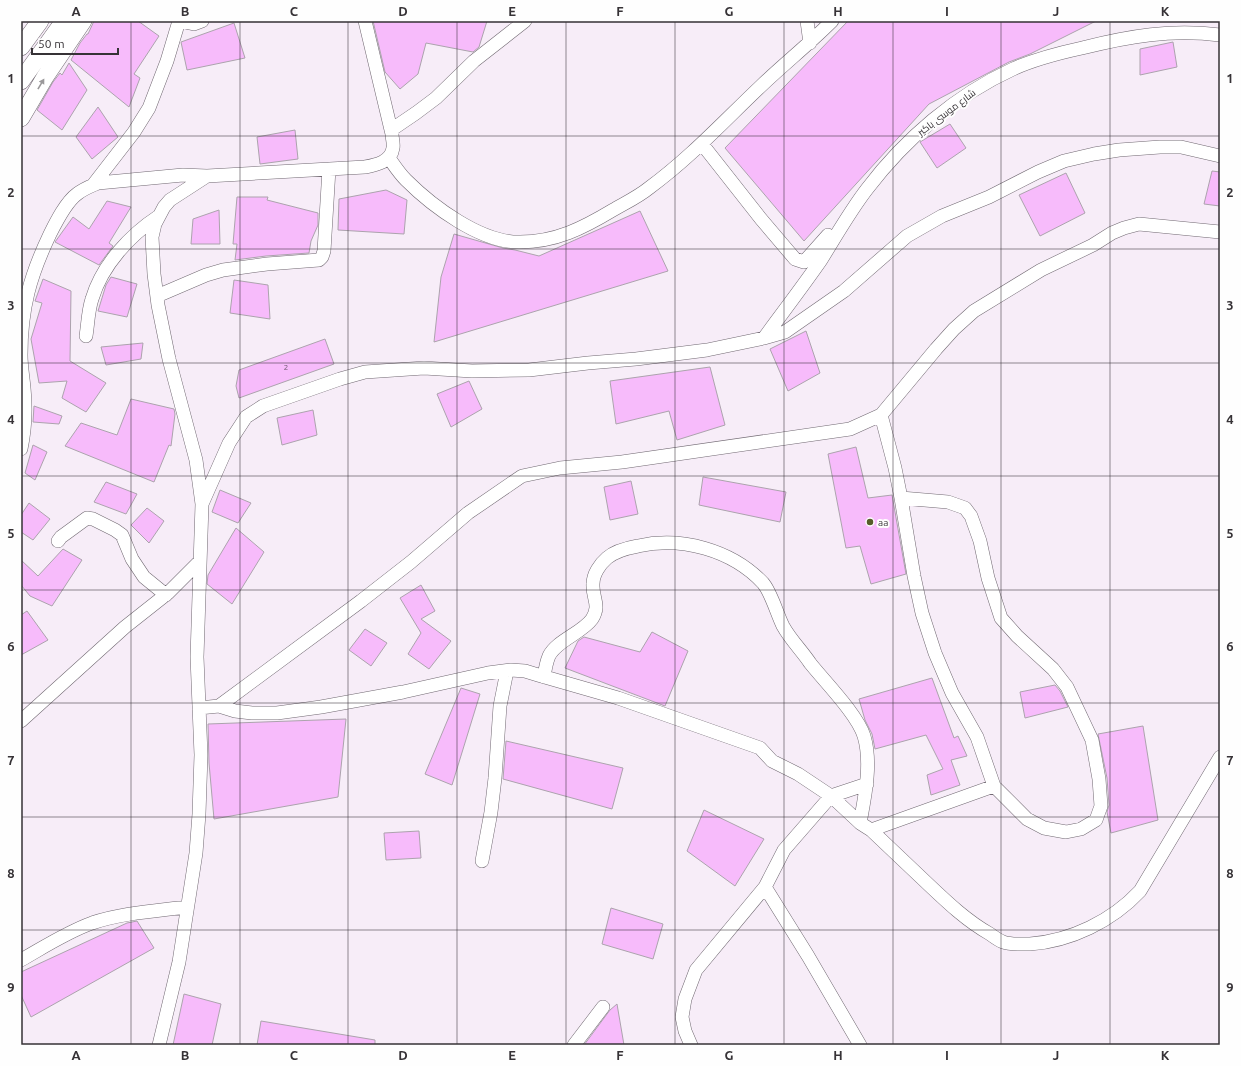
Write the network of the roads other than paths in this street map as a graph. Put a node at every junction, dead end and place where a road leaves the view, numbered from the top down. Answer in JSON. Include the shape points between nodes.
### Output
{"nodes":[{"id":1,"x":40,"y":21,"type":"edge"},
{"id":2,"x":64,"y":21,"type":"edge"},
{"id":3,"x":83,"y":21,"type":"edge"},
{"id":4,"x":180,"y":21,"type":"edge"},
{"id":5,"x":202,"y":21,"type":"edge"},
{"id":6,"x":365,"y":21,"type":"edge"},
{"id":7,"x":525,"y":21,"type":"edge"},
{"id":8,"x":808,"y":21,"type":"edge"},
{"id":9,"x":832,"y":21,"type":"edge"},
{"id":10,"x":1220,"y":35,"type":"edge"},
{"id":11,"x":810,"y":43,"type":"junction"},
{"id":12,"x":21,"y":47,"type":"edge"},
{"id":13,"x":21,"y":81,"type":"edge"},
{"id":14,"x":21,"y":118,"type":"edge"},
{"id":15,"x":391,"y":130,"type":"junction"},
{"id":16,"x":702,"y":144,"type":"junction"},
{"id":17,"x":1220,"y":156,"type":"edge"},
{"id":18,"x":389,"y":158,"type":"junction"},
{"id":19,"x":329,"y":170,"type":"junction"},
{"id":20,"x":206,"y":176,"type":"junction"},
{"id":21,"x":93,"y":185,"type":"junction"},
{"id":22,"x":159,"y":216,"type":"junction"},
{"id":23,"x":845,"y":222,"type":"junction"},
{"id":24,"x":1220,"y":232,"type":"edge"},
{"id":25,"x":157,"y":296,"type":"junction"},
{"id":26,"x":86,"y":336,"type":"dead end"},
{"id":27,"x":764,"y":338,"type":"junction"},
{"id":28,"x":881,"y":416,"type":"junction"},
{"id":29,"x":21,"y":449,"type":"edge"},
{"id":30,"x":902,"y":498,"type":"junction"},
{"id":31,"x":202,"y":504,"type":"junction"},
{"id":32,"x":58,"y":541,"type":"dead end"},
{"id":33,"x":200,"y":561,"type":"junction"},
{"id":34,"x":166,"y":595,"type":"junction"},
{"id":35,"x":507,"y":671,"type":"junction"},
{"id":36,"x":544,"y":677,"type":"junction"},
{"id":37,"x":219,"y":706,"type":"junction"},
{"id":38,"x":199,"y":708,"type":"junction"},
{"id":39,"x":21,"y":721,"type":"edge"},
{"id":40,"x":1220,"y":757,"type":"edge"},
{"id":41,"x":867,"y":784,"type":"junction"},
{"id":42,"x":994,"y":786,"type":"junction"},
{"id":43,"x":830,"y":796,"type":"junction"},
{"id":44,"x":860,"y":823,"type":"junction"},
{"id":45,"x":871,"y":830,"type":"junction"},
{"id":46,"x":482,"y":861,"type":"dead end"},
{"id":47,"x":765,"y":887,"type":"junction"},
{"id":48,"x":186,"y":908,"type":"junction"},
{"id":49,"x":21,"y":960,"type":"edge"},
{"id":50,"x":603,"y":1007,"type":"dead end"},
{"id":51,"x":159,"y":1045,"type":"edge"},
{"id":52,"x":574,"y":1045,"type":"edge"},
{"id":53,"x":691,"y":1045,"type":"edge"},
{"id":54,"x":860,"y":1045,"type":"edge"}],
"edges":[{"from":1,"to":12,"type":"main road"},
{"from":2,"to":13,"type":"main road"},
{"from":14,"to":3,"type":"main road","one_way":true},
{"from":4,"to":5,"type":"street","via":[[194,24]]},
{"from":4,"to":21,"type":"street","via":[[168,61],[149,108]]},
{"from":6,"to":15,"type":"street"},
{"from":7,"to":15,"type":"street","via":[[474,61],[436,98]]},
{"from":8,"to":11,"type":"street"},
{"from":9,"to":11,"type":"street"},
{"from":10,"to":23,"type":"street","name":"شارع موسى باكير","via":[[1151,34],[1111,41],[1045,56],[998,76],[957,101],[908,141],[867,188]]},
{"from":11,"to":16,"type":"street","via":[[762,85]]},
{"from":15,"to":18,"type":"street","via":[[393,148]]},
{"from":16,"to":18,"type":"street","via":[[648,189],[586,226],[563,236],[519,243],[479,233],[460,222],[436,206],[405,179]]},
{"from":16,"to":23,"type":"street","via":[[795,259],[804,262],[831,232]]},
{"from":17,"to":27,"type":"street","via":[[1181,147],[1119,150],[1064,162],[1038,172],[989,197],[942,216],[908,236],[844,291],[785,332]]},
{"from":18,"to":19,"type":"street","via":[[378,165],[365,168]]},
{"from":19,"to":20,"type":"street"},
{"from":19,"to":25,"type":"street","via":[[324,251],[319,260],[223,270]]},
{"from":20,"to":21,"type":"street","via":[[183,175]]},
{"from":20,"to":22,"type":"street","via":[[170,200]]},
{"from":21,"to":29,"type":"street","via":[[76,195],[54,226],[30,280],[22,325],[21,356],[25,390],[24,436]]},
{"from":22,"to":25,"type":"street","via":[[152,237]]},
{"from":22,"to":26,"type":"street","via":[[142,227],[117,254],[104,273],[92,299]]},
{"from":23,"to":27,"type":"street","name":"شارع موسى باكير"},
{"from":24,"to":28,"type":"street","via":[[1139,224],[1112,233],[1041,270],[974,311],[954,329]]},
{"from":25,"to":31,"type":"street","via":[[169,359],[196,460]]},
{"from":27,"to":31,"type":"street","via":[[707,350],[636,360],[588,362],[529,370],[472,371],[424,368],[366,372],[340,379],[263,406],[246,417],[229,443]]},
{"from":28,"to":30,"type":"street"},
{"from":28,"to":37,"type":"street","via":[[850,429],[622,462],[560,468],[522,476],[468,513],[361,601]]},
{"from":30,"to":42,"type":"street","via":[[922,613],[935,653],[952,693],[977,737]]},
{"from":30,"to":42,"type":"street","via":[[948,502],[964,508],[971,516],[1001,618],[1053,669],[1067,687],[1092,740],[1101,806],[1096,820],[1081,829],[1066,832],[1044,828],[1026,819]]},
{"from":31,"to":33,"type":"street"},
{"from":32,"to":34,"type":"street","via":[[87,518],[93,518],[122,535],[144,577]]},
{"from":33,"to":34,"type":"street"},
{"from":33,"to":38,"type":"street","via":[[197,657]]},
{"from":34,"to":39,"type":"street","via":[[125,627]]},
{"from":35,"to":36,"type":"street","via":[[525,671]]},
{"from":35,"to":37,"type":"street","via":[[321,707],[277,713],[252,713]]},
{"from":35,"to":46,"type":"street","via":[[500,706],[491,812]]},
{"from":36,"to":41,"type":"street","via":[[550,655],[592,620],[597,609],[593,584],[597,569],[608,557],[625,549],[651,543],[695,545],[736,561],[764,584],[784,628],[852,714],[864,735]]},
{"from":36,"to":43,"type":"street","via":[[618,698],[760,748],[772,761],[798,774]]},
{"from":37,"to":38,"type":"street"},
{"from":38,"to":48,"type":"street","via":[[199,814],[196,853]]},
{"from":40,"to":45,"type":"street","via":[[1140,891],[1112,914],[1083,930],[1065,938],[1042,943],[1003,942],[975,926],[949,905]]},
{"from":41,"to":43,"type":"street"},
{"from":41,"to":44,"type":"street"},
{"from":42,"to":45,"type":"street"},
{"from":43,"to":44,"type":"street"},
{"from":43,"to":47,"type":"street","via":[[784,850]]},
{"from":44,"to":45,"type":"street"},
{"from":47,"to":53,"type":"street","via":[[696,970],[685,999],[682,1017]]},
{"from":47,"to":54,"type":"street"},
{"from":48,"to":49,"type":"street","via":[[141,912],[93,923]]},
{"from":48,"to":51,"type":"street","via":[[179,962]]},
{"from":50,"to":52,"type":"street"}]}
